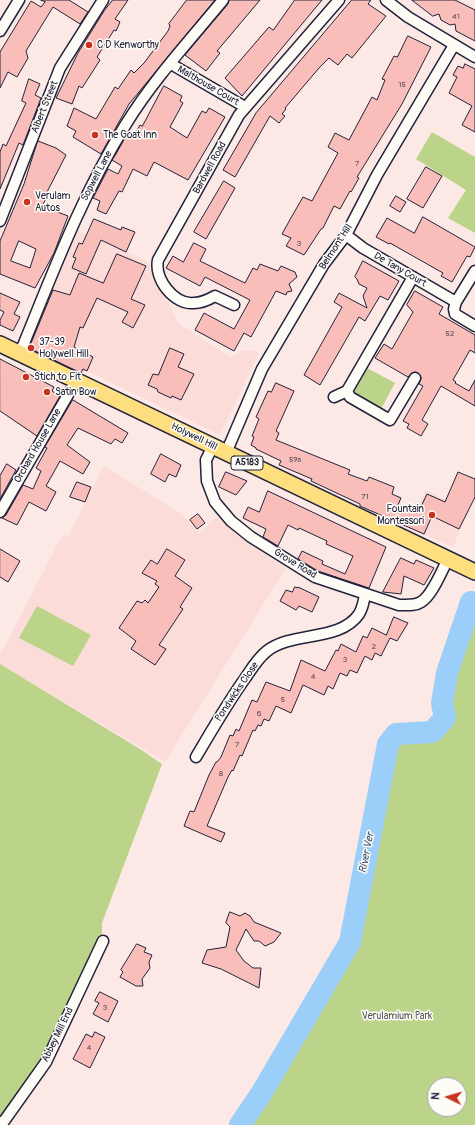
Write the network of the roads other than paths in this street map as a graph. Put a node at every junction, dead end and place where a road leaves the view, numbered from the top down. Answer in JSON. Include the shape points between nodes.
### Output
{"nodes":[{"id":1,"x":19,"y":0,"type":"edge"},
{"id":2,"x":103,"y":0,"type":"edge"},
{"id":3,"x":223,"y":0,"type":"edge"},
{"id":4,"x":339,"y":0,"type":"edge"},
{"id":5,"x":386,"y":0,"type":"edge"},
{"id":6,"x":0,"y":29,"type":"edge"},
{"id":7,"x":454,"y":45,"type":"junction"},
{"id":8,"x":475,"y":57,"type":"edge"},
{"id":9,"x":171,"y":64,"type":"junction"},
{"id":10,"x":245,"y":107,"type":"junction"},
{"id":11,"x":0,"y":222,"type":"edge"},
{"id":12,"x":346,"y":235,"type":"junction"},
{"id":13,"x":475,"y":271,"type":"edge"},
{"id":14,"x":413,"y":277,"type":"junction"},
{"id":15,"x":456,"y":302,"type":"junction"},
{"id":16,"x":234,"y":305,"type":"dead end"},
{"id":17,"x":475,"y":326,"type":"edge"},
{"id":18,"x":0,"y":344,"type":"edge"},
{"id":19,"x":20,"y":353,"type":"junction"},
{"id":20,"x":415,"y":378,"type":"dead end"},
{"id":21,"x":76,"y":381,"type":"junction"},
{"id":22,"x":347,"y":391,"type":"junction"},
{"id":23,"x":334,"y":397,"type":"dead end"},
{"id":24,"x":220,"y":449,"type":"junction"},
{"id":25,"x":0,"y":512,"type":"edge"},
{"id":26,"x":448,"y":559,"type":"junction"},
{"id":27,"x":475,"y":572,"type":"edge"},
{"id":28,"x":365,"y":594,"type":"junction"},
{"id":29,"x":196,"y":757,"type":"dead end"},
{"id":30,"x":103,"y":941,"type":"dead end"},
{"id":31,"x":1,"y":1123,"type":"edge"}],
"edges":[{"from":1,"to":6,"type":"street"},
{"from":2,"to":11,"type":"street","name":"Albert Street","via":[[60,68]]},
{"from":3,"to":9,"type":"street","name":"Sopwell Lane"},
{"from":4,"to":10,"type":"street","name":"Bardwell Road"},
{"from":5,"to":7,"type":"street","via":[[408,17]]},
{"from":7,"to":8,"type":"street"},
{"from":7,"to":12,"type":"street","name":"Belmont Hill","via":[[374,180]]},
{"from":9,"to":10,"type":"street","name":"Malthouse Court"},
{"from":9,"to":19,"type":"street","name":"Sopwell Lane","via":[[126,124],[93,181]]},
{"from":10,"to":16,"type":"street","name":"Bardwell Road","via":[[156,266],[164,285],[176,298],[184,302],[199,302],[215,296]]},
{"from":12,"to":14,"type":"street","name":"De Tany Court"},
{"from":12,"to":24,"type":"street","name":"Belmont Hill","via":[[324,264],[262,369]]},
{"from":13,"to":15,"type":"street"},
{"from":14,"to":15,"type":"street","name":"De Tany Court"},
{"from":14,"to":22,"type":"street"},
{"from":15,"to":17,"type":"street","via":[[455,314]]},
{"from":18,"to":19,"type":"main road","name":"Holywell Hill","number":"A5183"},
{"from":19,"to":21,"type":"main road","name":"Holywell Hill","number":"A5183"},
{"from":20,"to":22,"type":"street","via":[[390,420],[350,397]]},
{"from":21,"to":24,"type":"main road","name":"Holywell Hill","number":"A5183"},
{"from":21,"to":25,"type":"street","name":"Orchard House Lane"},
{"from":22,"to":23,"type":"street"},
{"from":24,"to":26,"type":"main road","name":"Holywell Hill","number":"A5183"},
{"from":24,"to":28,"type":"street","name":"Grove Road","via":[[206,460],[207,482],[215,502],[230,521],[315,577]]},
{"from":26,"to":27,"type":"main road","name":"Holywell Hill","number":"A5183"},
{"from":26,"to":28,"type":"street","name":"Grove Road","via":[[428,596],[422,602],[399,605]]},
{"from":28,"to":29,"type":"street","name":"Pondwicks Close","via":[[360,613],[354,620],[323,634],[278,644],[267,651],[238,688]]},
{"from":30,"to":31,"type":"street","name":"Abbey Mill End","via":[[46,1062]]}]}
